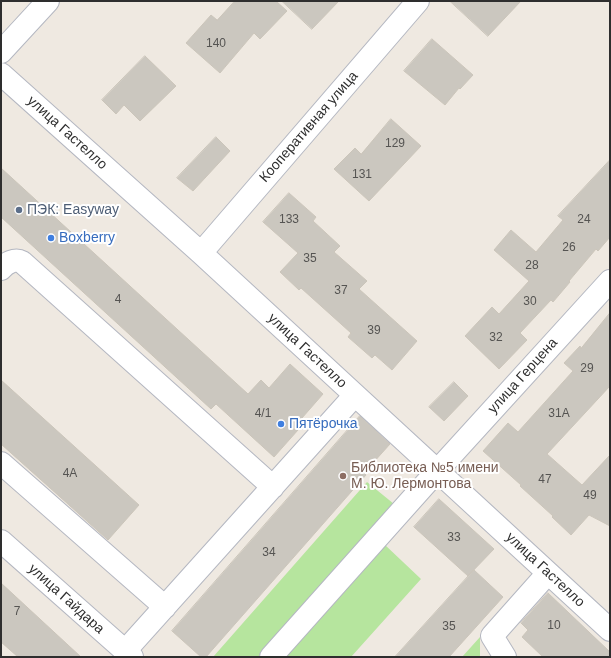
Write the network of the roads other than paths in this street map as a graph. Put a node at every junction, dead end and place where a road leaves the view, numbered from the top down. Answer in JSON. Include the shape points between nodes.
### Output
{"nodes":[{"id":1,"x":48,"y":1,"type":"edge"},
{"id":2,"x":418,"y":1,"type":"edge"},
{"id":3,"x":1,"y":52,"type":"edge"},
{"id":4,"x":1,"y":74,"type":"edge"},
{"id":5,"x":201,"y":252,"type":"junction"},
{"id":6,"x":2,"y":265,"type":"edge"},
{"id":7,"x":610,"y":281,"type":"edge"},
{"id":8,"x":355,"y":395,"type":"junction"},
{"id":9,"x":1,"y":463,"type":"edge"},
{"id":10,"x":437,"y":471,"type":"junction"},
{"id":11,"x":273,"y":487,"type":"junction"},
{"id":12,"x":1,"y":541,"type":"edge"},
{"id":13,"x":548,"y":573,"type":"junction"},
{"id":14,"x":165,"y":607,"type":"junction"},
{"id":15,"x":610,"y":630,"type":"edge"},
{"id":16,"x":128,"y":654,"type":"edge"},
{"id":17,"x":271,"y":657,"type":"edge"},
{"id":18,"x":504,"y":657,"type":"edge"}],
"edges":[{"from":1,"to":3,"type":"street"},
{"from":2,"to":5,"type":"street","name":"Кооперативная улица"},
{"from":4,"to":5,"type":"street","name":"улица Гастелло"},
{"from":5,"to":8,"type":"street","name":"улица Гастелло"},
{"from":6,"to":11,"type":"street","via":[[18,260],[22,262]]},
{"from":7,"to":10,"type":"street","name":"улица Герцена"},
{"from":8,"to":10,"type":"street","name":"улица Гастелло"},
{"from":8,"to":11,"type":"street"},
{"from":9,"to":14,"type":"street"},
{"from":10,"to":13,"type":"street","name":"улица Гастелло"},
{"from":10,"to":17,"type":"street","name":"улица Герцена","via":[[395,531]]},
{"from":11,"to":14,"type":"street"},
{"from":12,"to":16,"type":"street","name":"улица Гайдара"},
{"from":13,"to":15,"type":"street","name":"улица Гастелло"},
{"from":13,"to":18,"type":"street","via":[[492,636]]},
{"from":14,"to":16,"type":"street"}]}
